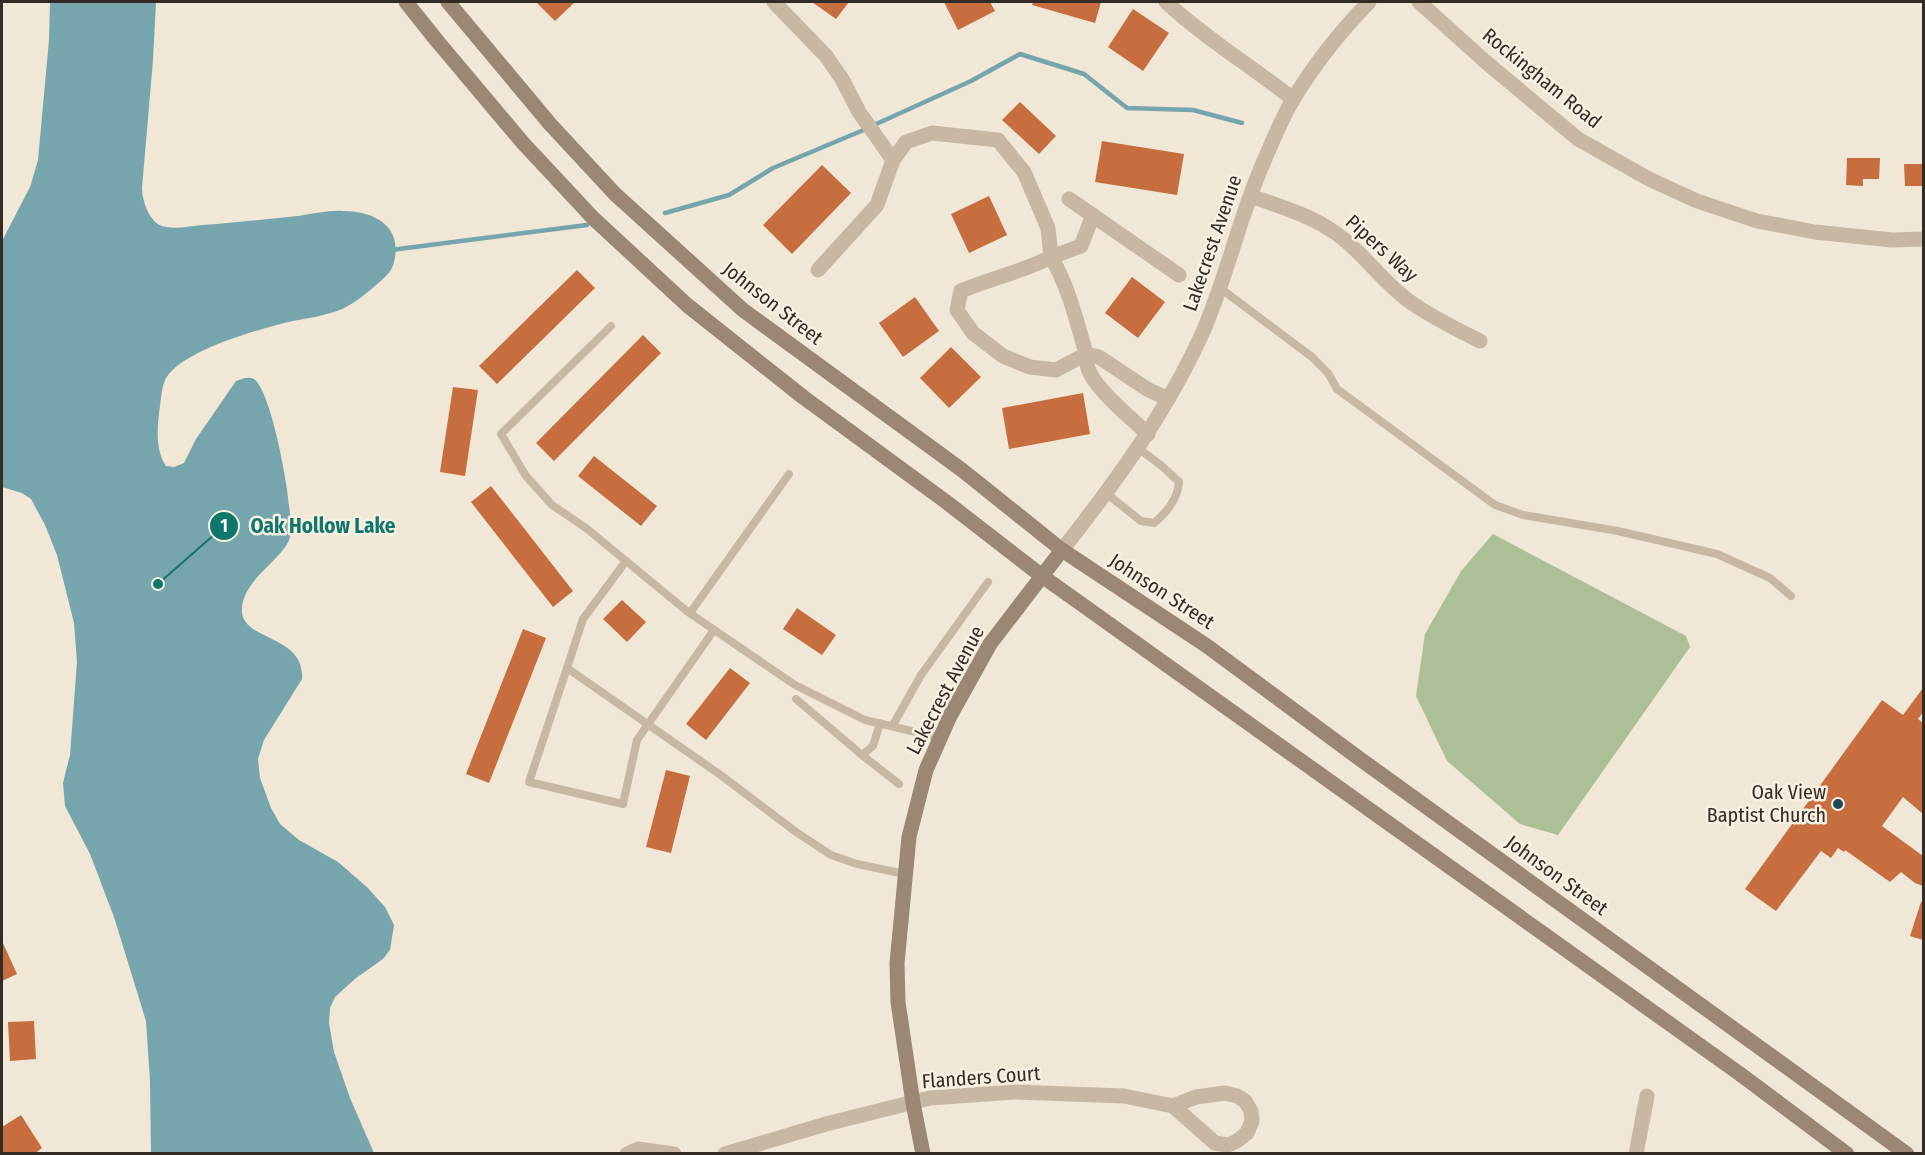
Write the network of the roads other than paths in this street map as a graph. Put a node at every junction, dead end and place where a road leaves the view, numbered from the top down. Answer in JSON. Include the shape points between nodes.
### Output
{"nodes":[{"id":1,"x":406,"y":2,"type":"edge"},
{"id":2,"x":448,"y":2,"type":"edge"},
{"id":3,"x":774,"y":2,"type":"edge"},
{"id":4,"x":1166,"y":2,"type":"edge"},
{"id":5,"x":1369,"y":2,"type":"edge"},
{"id":6,"x":1419,"y":2,"type":"edge"},
{"id":7,"x":1293,"y":99,"type":"junction"},
{"id":8,"x":893,"y":160,"type":"junction"},
{"id":9,"x":1251,"y":196,"type":"junction"},
{"id":10,"x":1069,"y":199,"type":"dead end"},
{"id":11,"x":1093,"y":215,"type":"junction"},
{"id":12,"x":1923,"y":239,"type":"edge"},
{"id":13,"x":1051,"y":258,"type":"junction"},
{"id":14,"x":818,"y":270,"type":"dead end"},
{"id":15,"x":1179,"y":275,"type":"dead end"},
{"id":16,"x":1220,"y":288,"type":"junction"},
{"id":17,"x":610,"y":326,"type":"dead end"},
{"id":18,"x":1480,"y":341,"type":"dead end"},
{"id":19,"x":1086,"y":354,"type":"junction"},
{"id":20,"x":1168,"y":399,"type":"junction"},
{"id":21,"x":1148,"y":434,"type":"junction"},
{"id":22,"x":1138,"y":448,"type":"junction"},
{"id":23,"x":789,"y":474,"type":"dead end"},
{"id":24,"x":1107,"y":494,"type":"junction"},
{"id":25,"x":1062,"y":550,"type":"junction"},
{"id":26,"x":626,"y":561,"type":"junction"},
{"id":27,"x":1042,"y":576,"type":"junction"},
{"id":28,"x":988,"y":582,"type":"dead end"},
{"id":29,"x":1791,"y":596,"type":"dead end"},
{"id":30,"x":690,"y":613,"type":"junction"},
{"id":31,"x":714,"y":630,"type":"junction"},
{"id":32,"x":567,"y":668,"type":"junction"},
{"id":33,"x":796,"y":699,"type":"dead end"},
{"id":34,"x":647,"y":723,"type":"junction"},
{"id":35,"x":880,"y":723,"type":"junction"},
{"id":36,"x":892,"y":725,"type":"junction"},
{"id":37,"x":941,"y":738,"type":"junction"},
{"id":38,"x":862,"y":755,"type":"junction"},
{"id":39,"x":899,"y":784,"type":"dead end"},
{"id":40,"x":905,"y":874,"type":"junction"},
{"id":41,"x":1647,"y":1096,"type":"dead end"},
{"id":42,"x":913,"y":1103,"type":"junction"},
{"id":43,"x":1173,"y":1106,"type":"junction"},
{"id":44,"x":627,"y":1154,"type":"edge"},
{"id":45,"x":674,"y":1154,"type":"edge"},
{"id":46,"x":725,"y":1154,"type":"edge"},
{"id":47,"x":923,"y":1154,"type":"edge"},
{"id":48,"x":1636,"y":1154,"type":"edge"},
{"id":49,"x":1846,"y":1154,"type":"edge"},
{"id":50,"x":1907,"y":1154,"type":"edge"}],
"edges":[{"from":1,"to":27,"type":"main road","via":[[585,210],[687,305],[802,397]]},
{"from":2,"to":25,"type":"main road","name":"Johnson Street","via":[[550,124],[678,254],[743,310],[962,470]]},
{"from":3,"to":8,"type":"street","via":[[826,56]]},
{"from":4,"to":7,"type":"street"},
{"from":5,"to":7,"type":"street","name":"Lakecrest Avenue","via":[[1339,34]]},
{"from":6,"to":12,"type":"street","name":"Rockingham Road","via":[[1578,139],[1649,179],[1697,201],[1757,221],[1815,232],[1892,240]]},
{"from":7,"to":9,"type":"street","name":"Lakecrest Avenue"},
{"from":8,"to":13,"type":"street","via":[[906,142],[932,133],[998,140],[1024,172],[1048,228]]},
{"from":8,"to":14,"type":"street","via":[[877,205]]},
{"from":9,"to":16,"type":"street","name":"Lakecrest Avenue"},
{"from":9,"to":18,"type":"street","name":"Pipers Way","via":[[1307,216],[1330,229],[1408,300]]},
{"from":10,"to":11,"type":"street","name":"Lakecrest Avenue"},
{"from":11,"to":13,"type":"street","via":[[1081,246]]},
{"from":11,"to":15,"type":"street","name":"Lakecrest Avenue"},
{"from":13,"to":19,"type":"street","via":[[1059,271]]},
{"from":13,"to":19,"type":"street","via":[[961,291],[957,310],[973,333],[1003,356],[1030,367],[1056,370]]},
{"from":16,"to":20,"type":"street","name":"Lakecrest Avenue"},
{"from":16,"to":29,"type":"lane","via":[[1312,357],[1328,372],[1337,389],[1495,506],[1717,554],[1770,578]]},
{"from":17,"to":26,"type":"lane","via":[[501,434],[526,476],[552,505]]},
{"from":19,"to":20,"type":"street","via":[[1099,357]]},
{"from":19,"to":21,"type":"street","via":[[1092,376]]},
{"from":20,"to":21,"type":"street","name":"Lakecrest Avenue"},
{"from":21,"to":22,"type":"street","name":"Lakecrest Avenue"},
{"from":22,"to":24,"type":"street","name":"Lakecrest Avenue"},
{"from":22,"to":24,"type":"lane","via":[[1179,482],[1178,493],[1154,523],[1142,521]]},
{"from":23,"to":30,"type":"lane"},
{"from":24,"to":25,"type":"street","name":"Lakecrest Avenue"},
{"from":25,"to":27,"type":"main road","name":"Lakecrest Avenue"},
{"from":25,"to":50,"type":"main road","name":"Johnson Street","via":[[1207,646]]},
{"from":26,"to":30,"type":"lane"},
{"from":26,"to":32,"type":"lane","via":[[582,619]]},
{"from":27,"to":37,"type":"main road","name":"Lakecrest Avenue","via":[[990,644]]},
{"from":27,"to":49,"type":"main road"},
{"from":28,"to":36,"type":"lane","via":[[921,675]]},
{"from":30,"to":31,"type":"lane"},
{"from":31,"to":34,"type":"lane"},
{"from":31,"to":35,"type":"lane","via":[[795,685],[865,720]]},
{"from":32,"to":34,"type":"lane"},
{"from":32,"to":34,"type":"lane","via":[[529,782],[623,804],[637,740]]},
{"from":33,"to":38,"type":"lane"},
{"from":34,"to":40,"type":"lane","via":[[831,855]]},
{"from":35,"to":36,"type":"lane"},
{"from":35,"to":38,"type":"lane","via":[[873,746]]},
{"from":36,"to":37,"type":"lane"},
{"from":37,"to":40,"type":"main road","name":"Lakecrest Avenue","via":[[926,770],[909,837]]},
{"from":38,"to":39,"type":"lane"},
{"from":40,"to":42,"type":"main road","name":"Lakecrest Avenue","via":[[897,963],[898,1002]]},
{"from":41,"to":48,"type":"street"},
{"from":42,"to":43,"type":"street","name":"Flanders Court","via":[[930,1098],[1015,1092],[1124,1096]]},
{"from":42,"to":46,"type":"street","name":"Flanders Court"},
{"from":42,"to":47,"type":"main road","name":"Lakecrest Avenue"},
{"from":43,"to":43,"type":"street","name":"Flanders Court","via":[[1215,1143],[1228,1145],[1237,1141],[1252,1121],[1245,1101],[1225,1093],[1196,1097]]},
{"from":44,"to":45,"type":"street","via":[[638,1149]]}]}
